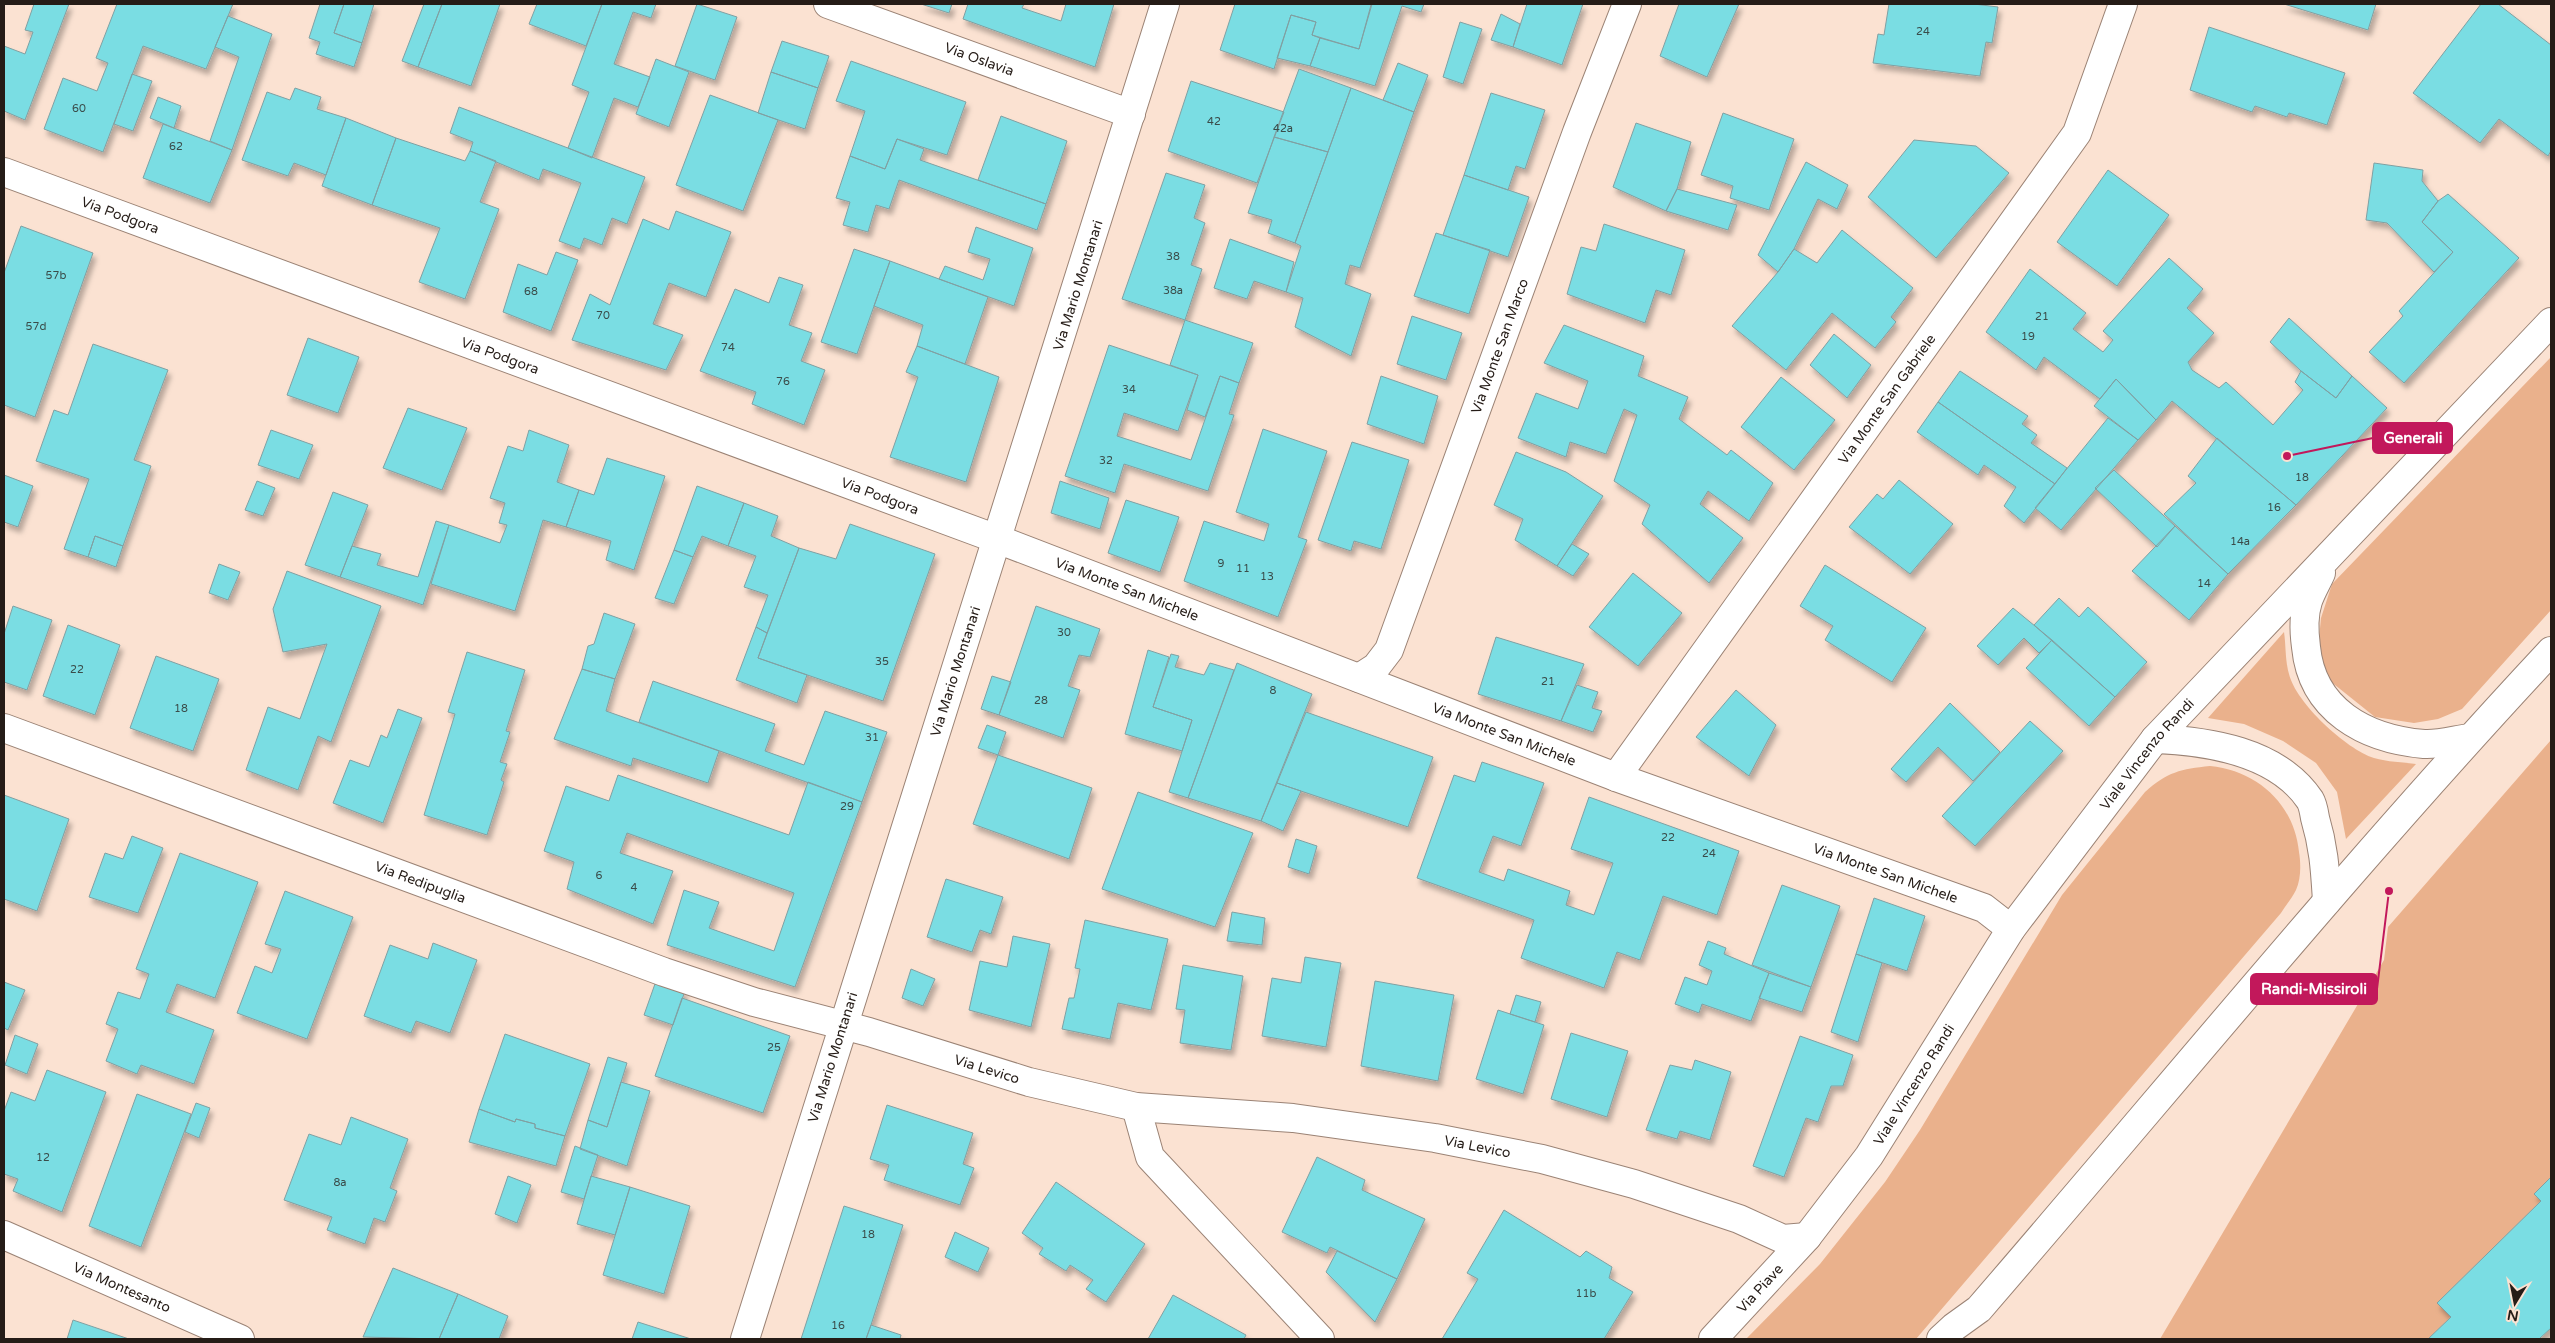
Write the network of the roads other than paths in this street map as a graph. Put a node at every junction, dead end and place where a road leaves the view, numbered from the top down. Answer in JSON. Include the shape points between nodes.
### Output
{"nodes":[{"id":1,"x":828,"y":4,"type":"edge"},
{"id":2,"x":1165,"y":4,"type":"edge"},
{"id":3,"x":1627,"y":4,"type":"edge"},
{"id":4,"x":2123,"y":4,"type":"edge"},
{"id":5,"x":1131,"y":114,"type":"junction"},
{"id":6,"x":4,"y":172,"type":"edge"},
{"id":7,"x":2551,"y":322,"type":"edge"},
{"id":8,"x":997,"y":539,"type":"junction"},
{"id":9,"x":2328,"y":558,"type":"junction"},
{"id":10,"x":2551,"y":651,"type":"edge"},
{"id":11,"x":1359,"y":678,"type":"junction"},
{"id":12,"x":4,"y":728,"type":"edge"},
{"id":13,"x":2470,"y":738,"type":"junction"},
{"id":14,"x":2155,"y":739,"type":"junction"},
{"id":15,"x":1616,"y":777,"type":"junction"},
{"id":16,"x":2327,"y":901,"type":"junction"},
{"id":17,"x":2011,"y":929,"type":"junction"},
{"id":18,"x":841,"y":1024,"type":"junction"},
{"id":19,"x":1136,"y":1107,"type":"junction"},
{"id":20,"x":4,"y":1235,"type":"edge"},
{"id":21,"x":1806,"y":1237,"type":"junction"},
{"id":22,"x":1979,"y":1310,"type":"junction"},
{"id":23,"x":240,"y":1339,"type":"edge"},
{"id":24,"x":745,"y":1339,"type":"edge"},
{"id":25,"x":1320,"y":1339,"type":"edge"},
{"id":26,"x":1714,"y":1339,"type":"edge"},
{"id":27,"x":1941,"y":1339,"type":"edge"},
{"id":28,"x":1972,"y":1339,"type":"edge"}],
"edges":[{"from":1,"to":5,"type":"street","name":"Via Oslavia"},
{"from":2,"to":5,"type":"street","name":"Via Mario Montanari"},
{"from":3,"to":11,"type":"street","name":"Via Monte San Marco","via":[[1577,132],[1389,650],[1376,667]]},
{"from":4,"to":15,"type":"street","name":"Via Monte San Gabriele","via":[[2077,133]]},
{"from":5,"to":8,"type":"street","name":"Via Mario Montanari"},
{"from":6,"to":8,"type":"street","name":"Via Podgora"},
{"from":7,"to":9,"type":"street","name":"Viale Vincenzo Randi"},
{"from":8,"to":11,"type":"street","name":"Via Monte San Michele"},
{"from":8,"to":18,"type":"street","name":"Via Mario Montanari"},
{"from":9,"to":13,"type":"street","via":[[2308,602],[2304,628],[2308,667],[2324,698],[2353,723],[2388,738],[2426,744]]},
{"from":9,"to":14,"type":"street","name":"Viale Vincenzo Randi"},
{"from":10,"to":13,"type":"street"},
{"from":11,"to":15,"type":"street","name":"Via Monte San Michele"},
{"from":12,"to":18,"type":"street","name":"Via Redipuglia","via":[[664,972],[754,1002]]},
{"from":13,"to":16,"type":"street"},
{"from":14,"to":16,"type":"street","via":[[2197,741],[2244,752],[2284,773],[2310,800],[2324,847]]},
{"from":14,"to":17,"type":"street","name":"Viale Vincenzo Randi"},
{"from":15,"to":17,"type":"street","name":"Via Monte San Michele","via":[[1984,908]]},
{"from":16,"to":22,"type":"street"},
{"from":17,"to":21,"type":"street","name":"Viale Vincenzo Randi","via":[[1869,1156]]},
{"from":18,"to":19,"type":"street","name":"Via Levico","via":[[1029,1082]]},
{"from":18,"to":24,"type":"street","name":"Via Mario Montanari"},
{"from":19,"to":21,"type":"street","name":"Via Levico","via":[[1293,1118],[1435,1138],[1542,1159],[1634,1184],[1739,1219],[1783,1239]]},
{"from":19,"to":25,"type":"street","via":[[1150,1156]]},
{"from":20,"to":23,"type":"street","name":"Via Montesanto"},
{"from":21,"to":26,"type":"street","name":"Via Piave"},
{"from":22,"to":27,"type":"street"},
{"from":22,"to":28,"type":"street"}]}
